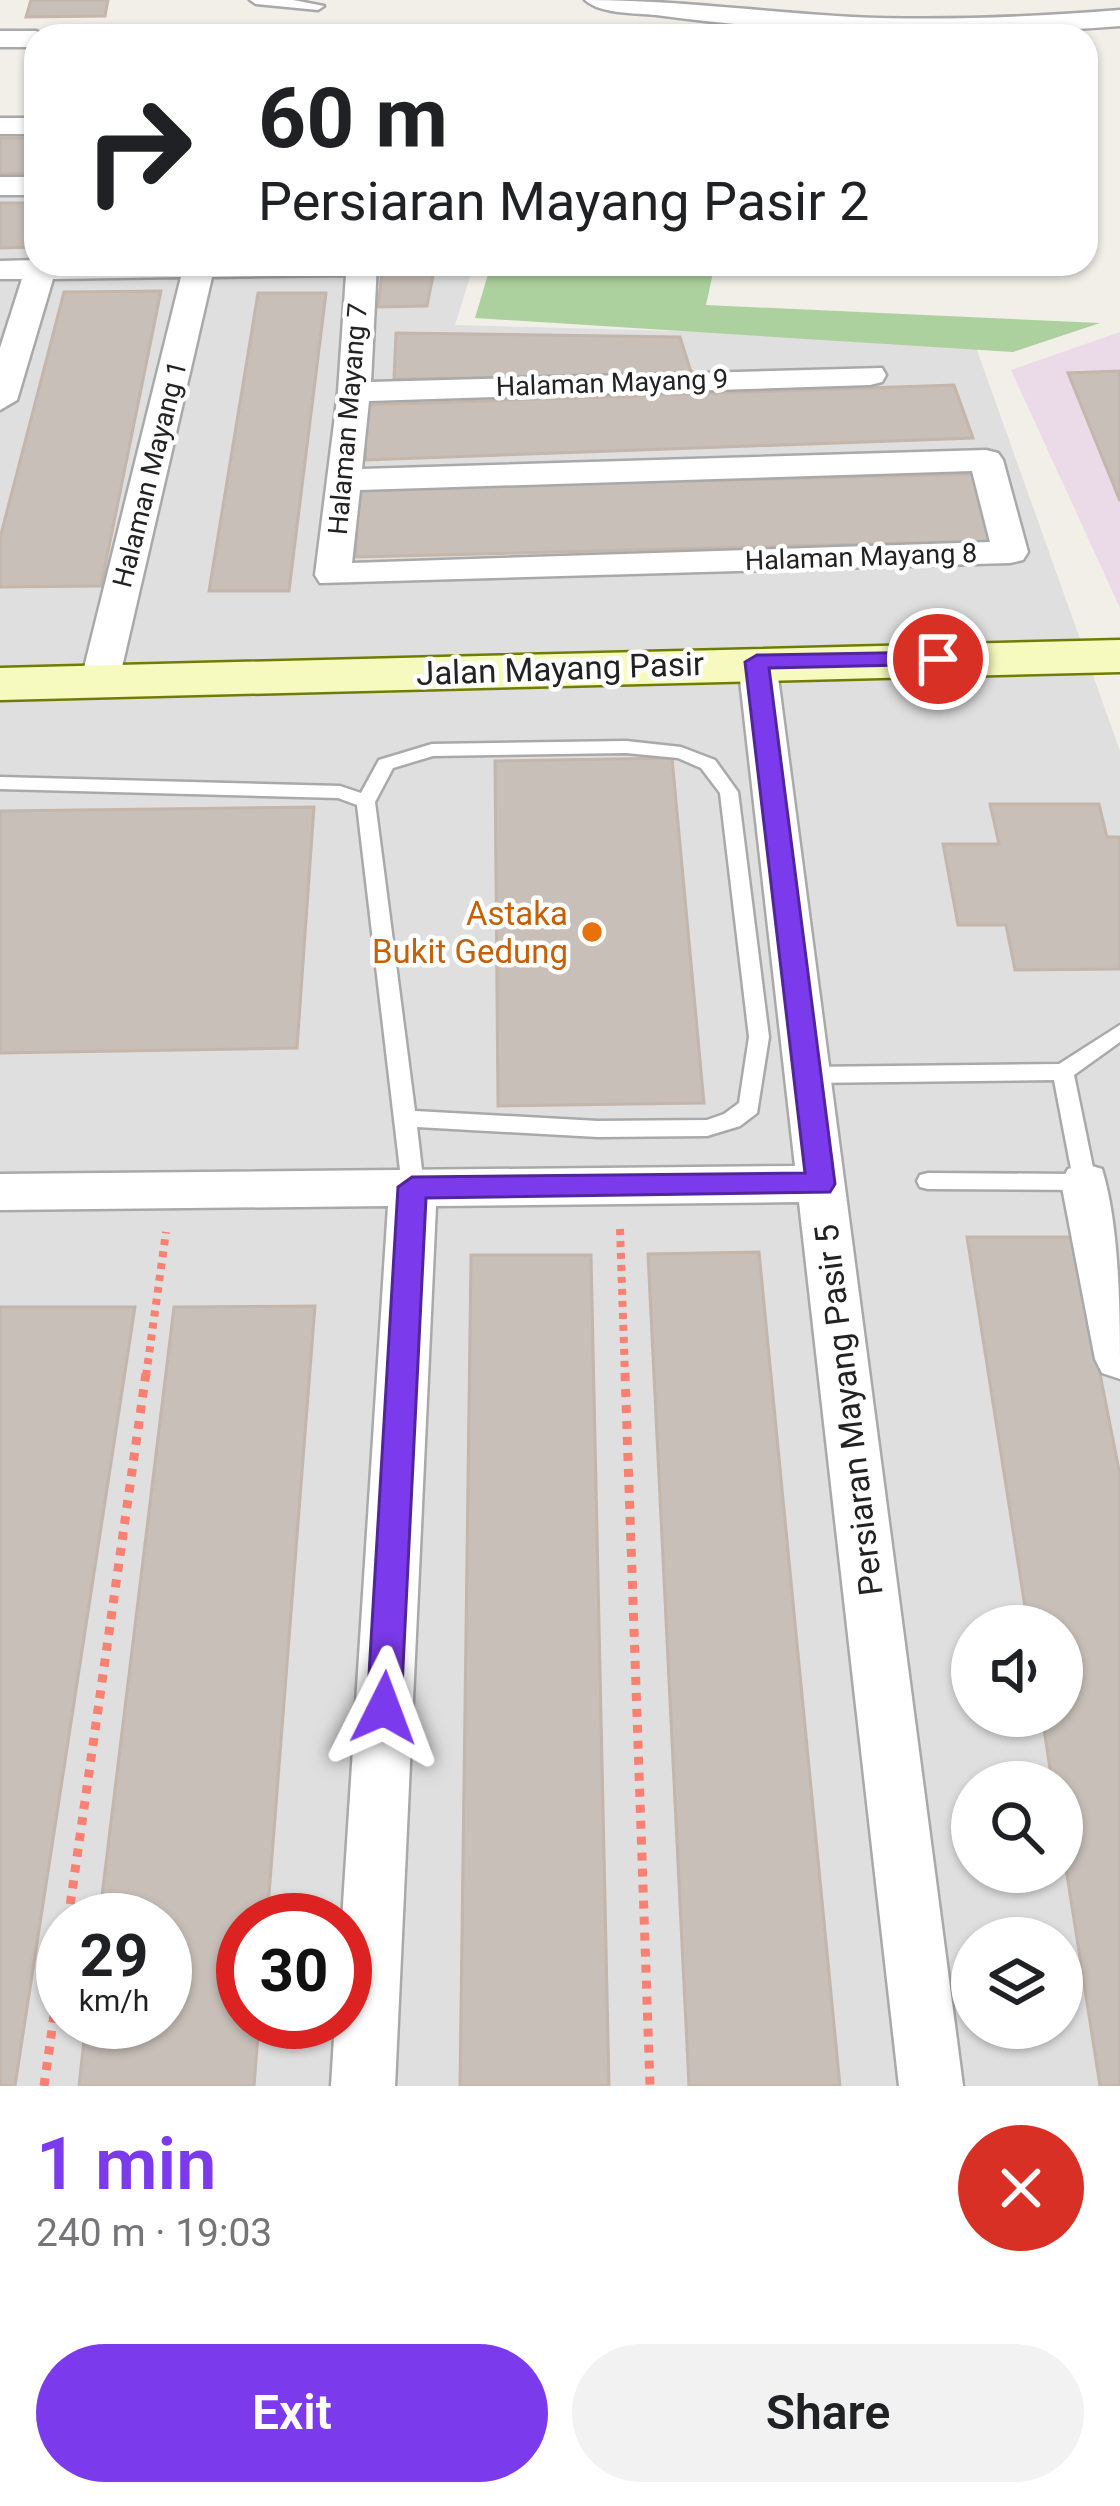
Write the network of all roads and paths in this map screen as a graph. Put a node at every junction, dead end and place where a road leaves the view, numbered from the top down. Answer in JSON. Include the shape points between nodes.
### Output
{"nodes":[{"id":1,"x":256,"y":0,"type":"edge"},
{"id":2,"x":598,"y":0,"type":"edge"},
{"id":3,"x":318,"y":6,"type":"dead end"},
{"id":4,"x":1120,"y":18,"type":"edge"},
{"id":5,"x":829,"y":24,"type":"edge"},
{"id":6,"x":1041,"y":24,"type":"edge"},
{"id":7,"x":38,"y":276,"type":"edge"},
{"id":8,"x":198,"y":276,"type":"edge"},
{"id":9,"x":361,"y":276,"type":"edge"},
{"id":10,"x":870,"y":375,"type":"dead end"},
{"id":11,"x":355,"y":392,"type":"junction"},
{"id":12,"x":0,"y":400,"type":"edge"},
{"id":13,"x":343,"y":480,"type":"junction"},
{"id":14,"x":333,"y":574,"type":"joint"},
{"id":15,"x":1120,"y":656,"type":"edge"},
{"id":16,"x":757,"y":662,"type":"junction"},
{"id":17,"x":100,"y":680,"type":"junction"},
{"id":18,"x":0,"y":684,"type":"edge"},
{"id":19,"x":0,"y":783,"type":"edge"},
{"id":20,"x":366,"y":802,"type":"junction"},
{"id":21,"x":1120,"y":1032,"type":"edge"},
{"id":22,"x":1064,"y":1072,"type":"junction"},
{"id":23,"x":808,"y":1075,"type":"junction"},
{"id":24,"x":407,"y":1119,"type":"junction"},
{"id":25,"x":928,"y":1181,"type":"dead end"},
{"id":26,"x":1085,"y":1182,"type":"junction"},
{"id":27,"x":820,"y":1184,"type":"junction"},
{"id":28,"x":619,"y":1186,"type":"junction"},
{"id":29,"x":412,"y":1187,"type":"junction"},
{"id":30,"x":172,"y":1190,"type":"junction"},
{"id":31,"x":0,"y":1192,"type":"edge"},
{"id":32,"x":1120,"y":1359,"type":"edge"},
{"id":33,"x":72,"y":1893,"type":"edge"},
{"id":34,"x":49,"y":2049,"type":"edge"},
{"id":35,"x":44,"y":2086,"type":"edge"},
{"id":36,"x":363,"y":2086,"type":"edge"},
{"id":37,"x":650,"y":2086,"type":"edge"},
{"id":38,"x":931,"y":2086,"type":"edge"}],
"edges":[{"from":1,"to":3,"type":"lane"},
{"from":2,"to":5,"type":"street","via":[[741,21]]},
{"from":4,"to":6,"type":"street"},
{"from":7,"to":12,"type":"street"},
{"from":8,"to":17,"type":"street","name":"Halaman Mayang 1"},
{"from":9,"to":11,"type":"street","name":"Halaman Mayang 7"},
{"from":10,"to":11,"type":"street","name":"Halaman Mayang 9"},
{"from":11,"to":13,"type":"street","name":"Halaman Mayang 7"},
{"from":13,"to":14,"type":"street","name":"Halaman Mayang 7"},
{"from":13,"to":14,"type":"street","name":"Halaman Mayang 8","via":[[986,460],[1010,552]]},
{"from":15,"to":16,"type":"street","name":"Jalan Mayang Pasir"},
{"from":16,"to":17,"type":"street","name":"Jalan Mayang Pasir"},
{"from":16,"to":23,"type":"street","name":"Persiaran Mayang Pasir 5"},
{"from":17,"to":18,"type":"street","name":"Jalan Mayang Pasir"},
{"from":19,"to":20,"type":"lane","via":[[324,791]]},
{"from":20,"to":24,"type":"lane"},
{"from":20,"to":24,"type":"lane","via":[[386,764],[432,750],[681,753],[708,764],[729,792],[759,1037],[749,1107],[707,1128]]},
{"from":21,"to":22,"type":"lane"},
{"from":22,"to":23,"type":"lane"},
{"from":22,"to":26,"type":"lane"},
{"from":23,"to":27,"type":"street","name":"Persiaran Mayang Pasir 5"},
{"from":24,"to":29,"type":"lane"},
{"from":25,"to":26,"type":"lane"},
{"from":26,"to":32,"type":"street"},
{"from":27,"to":28,"type":"street"},
{"from":27,"to":38,"type":"street","name":"Persiaran Mayang Pasir 5"},
{"from":28,"to":29,"type":"street"},
{"from":28,"to":37,"type":"path"},
{"from":29,"to":30,"type":"street"},
{"from":29,"to":36,"type":"street"},
{"from":30,"to":31,"type":"street"},
{"from":30,"to":33,"type":"path"},
{"from":34,"to":35,"type":"path"}]}
